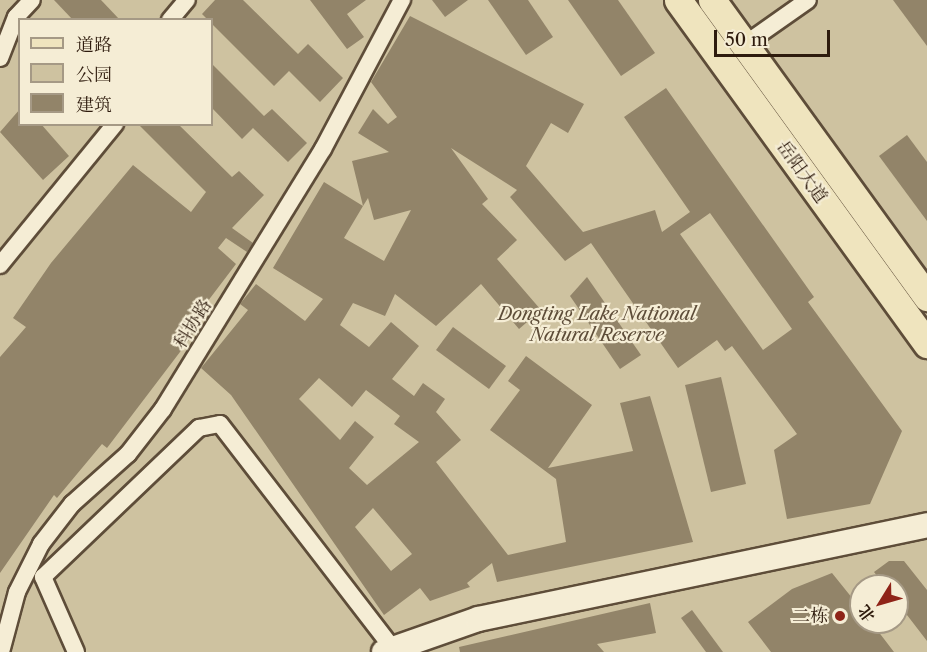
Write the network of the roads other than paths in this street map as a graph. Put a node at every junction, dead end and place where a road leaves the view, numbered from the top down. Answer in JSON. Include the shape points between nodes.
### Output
{"nodes":[{"id":1,"x":32,"y":0,"type":"edge"},
{"id":2,"x":187,"y":0,"type":"edge"},
{"id":3,"x":402,"y":0,"type":"edge"},
{"id":4,"x":678,"y":0,"type":"edge"},
{"id":5,"x":712,"y":0,"type":"edge"},
{"id":6,"x":808,"y":0,"type":"edge"},
{"id":7,"x":172,"y":18,"type":"edge"},
{"id":8,"x":744,"y":45,"type":"junction"},
{"id":9,"x":0,"y":58,"type":"edge"},
{"id":10,"x":113,"y":126,"type":"edge"},
{"id":11,"x":0,"y":265,"type":"edge"},
{"id":12,"x":927,"y":297,"type":"edge"},
{"id":13,"x":927,"y":344,"type":"edge"},
{"id":14,"x":927,"y":525,"type":"edge"},
{"id":15,"x":389,"y":650,"type":"edge"},
{"id":16,"x":1,"y":652,"type":"edge"},
{"id":17,"x":76,"y":652,"type":"edge"}],
"edges":[{"from":1,"to":9,"type":"street","via":[[16,17]]},
{"from":2,"to":7,"type":"street"},
{"from":3,"to":16,"type":"street","name":"科协路","via":[[323,149],[163,409],[128,454],[72,504],[40,544],[18,591]]},
{"from":4,"to":13,"type":"main road","name":"岳阳大道"},
{"from":5,"to":8,"type":"main road","name":"岳阳大道"},
{"from":6,"to":8,"type":"street"},
{"from":8,"to":12,"type":"main road","name":"岳阳大道"},
{"from":10,"to":11,"type":"street"},
{"from":14,"to":15,"type":"street","via":[[478,619]]},
{"from":15,"to":17,"type":"street","via":[[220,424],[199,428],[44,577]]}]}
